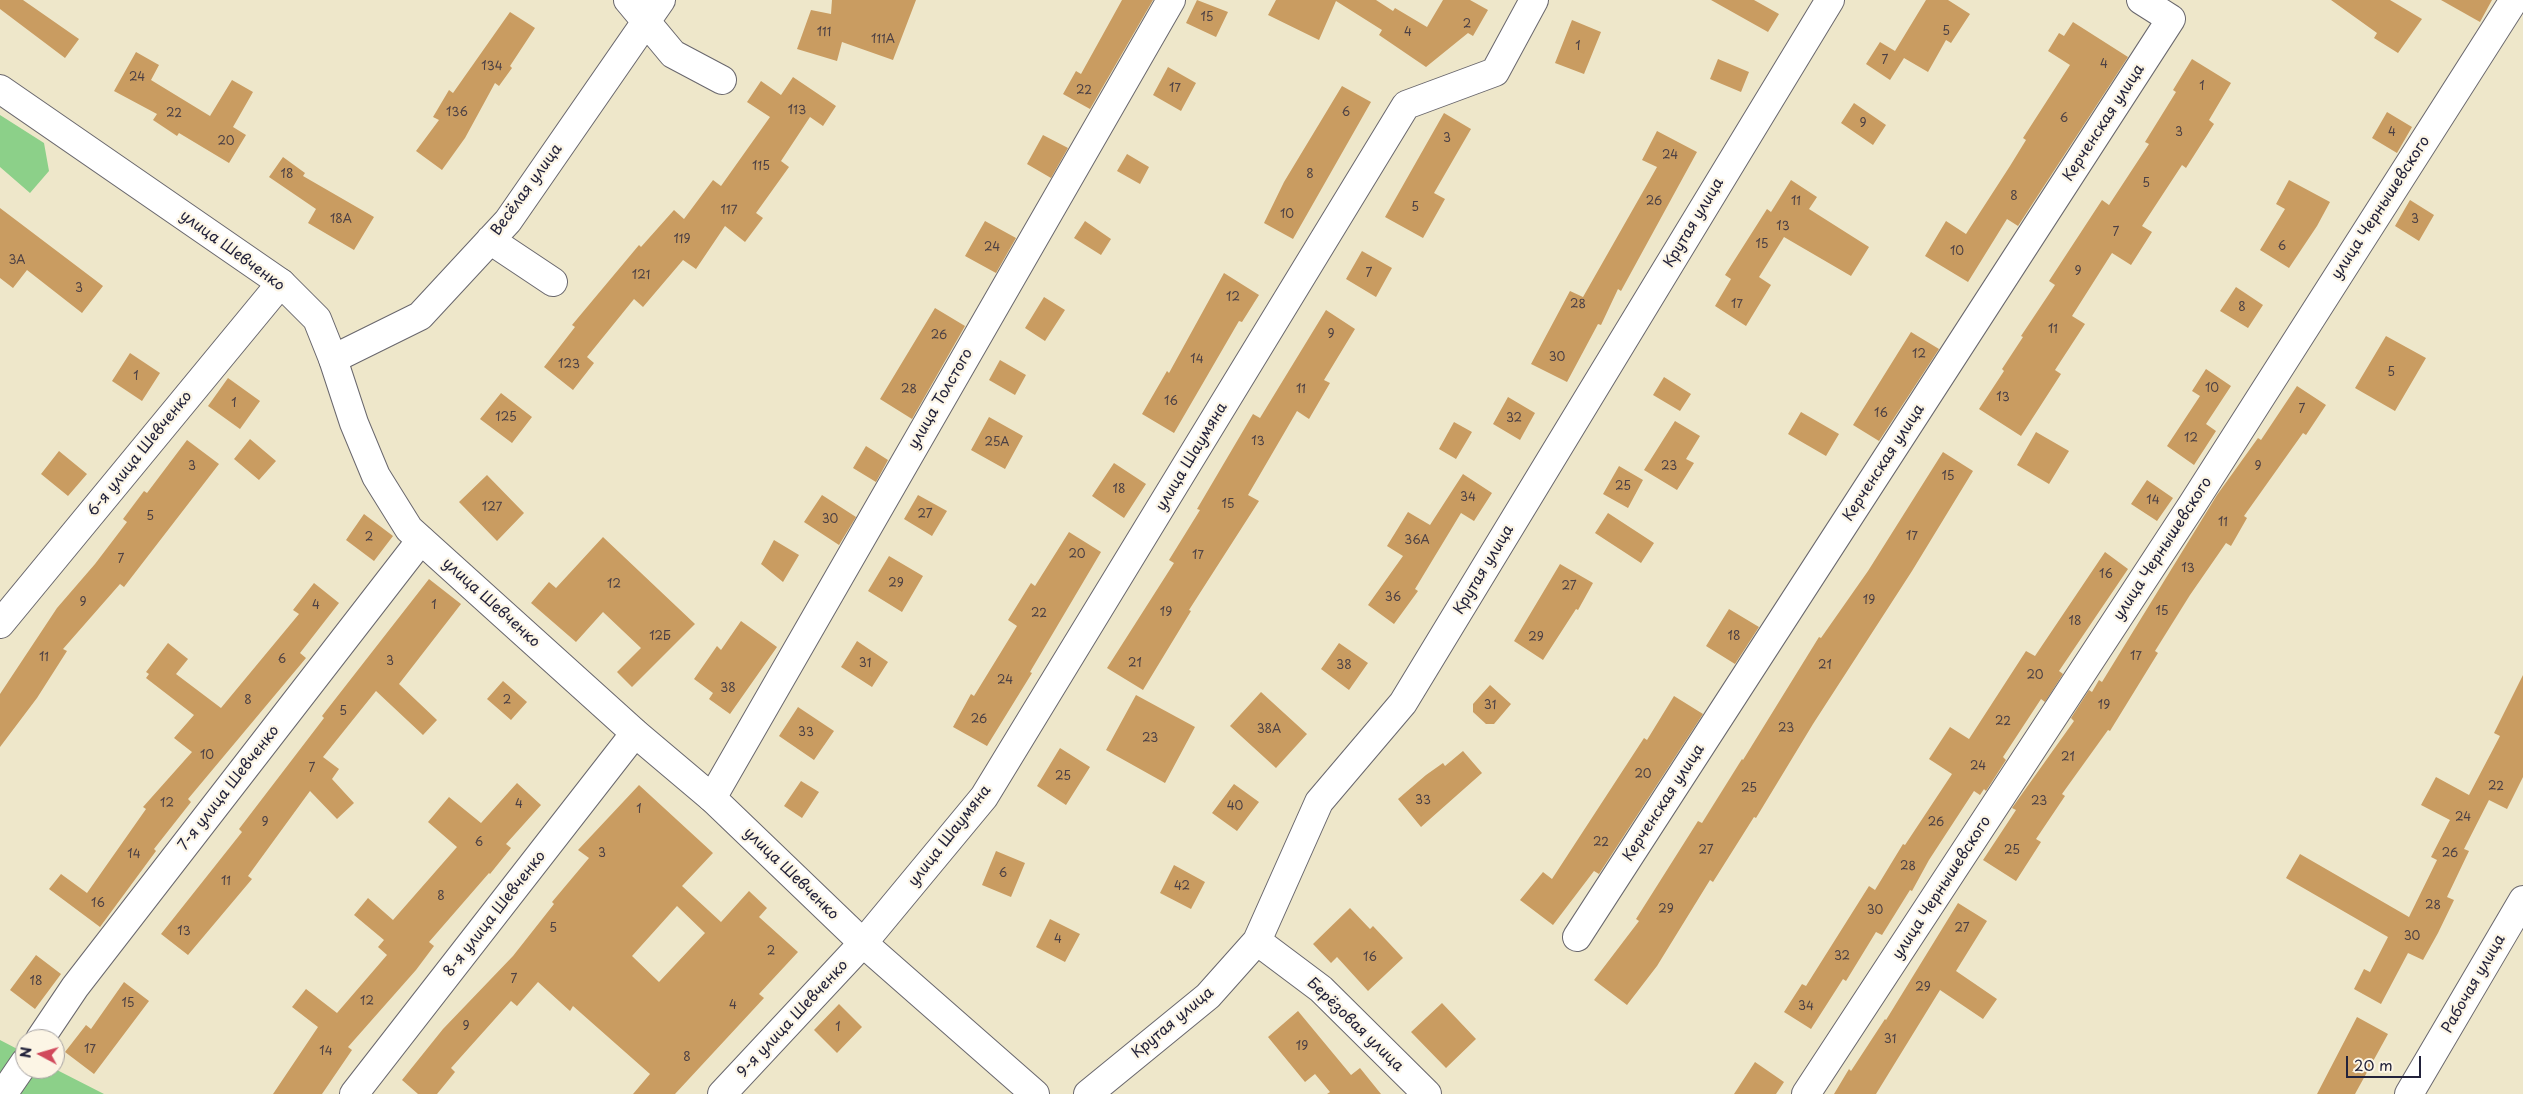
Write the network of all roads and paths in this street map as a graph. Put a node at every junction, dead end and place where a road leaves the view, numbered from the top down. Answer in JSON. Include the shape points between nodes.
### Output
{"nodes":[{"id":1,"x":628,"y":0,"type":"edge"},
{"id":2,"x":1171,"y":0,"type":"edge"},
{"id":3,"x":1534,"y":0,"type":"edge"},
{"id":4,"x":1830,"y":0,"type":"edge"},
{"id":5,"x":2141,"y":0,"type":"edge"},
{"id":6,"x":2514,"y":0,"type":"edge"},
{"id":7,"x":653,"y":10,"type":"edge"},
{"id":8,"x":722,"y":80,"type":"dead end"},
{"id":9,"x":0,"y":89,"type":"edge"},
{"id":10,"x":490,"y":240,"type":"junction"},
{"id":11,"x":554,"y":282,"type":"dead end"},
{"id":12,"x":281,"y":283,"type":"junction"},
{"id":13,"x":333,"y":359,"type":"junction"},
{"id":14,"x":421,"y":540,"type":"junction"},
{"id":15,"x":0,"y":624,"type":"edge"},
{"id":16,"x":635,"y":734,"type":"junction"},
{"id":17,"x":712,"y":798,"type":"junction"},
{"id":18,"x":2523,"y":900,"type":"edge"},
{"id":19,"x":1577,"y":938,"type":"dead end"},
{"id":20,"x":1257,"y":940,"type":"junction"},
{"id":21,"x":863,"y":943,"type":"junction"},
{"id":22,"x":47,"y":1029,"type":"edge"},
{"id":23,"x":15,"y":1077,"type":"edge"},
{"id":24,"x":3,"y":1094,"type":"edge"},
{"id":25,"x":354,"y":1094,"type":"edge"},
{"id":26,"x":722,"y":1094,"type":"edge"},
{"id":27,"x":1035,"y":1094,"type":"edge"},
{"id":28,"x":1088,"y":1094,"type":"edge"},
{"id":29,"x":1427,"y":1094,"type":"edge"},
{"id":30,"x":1806,"y":1094,"type":"edge"},
{"id":31,"x":2409,"y":1094,"type":"edge"}],
"edges":[{"from":1,"to":7,"type":"street"},
{"from":2,"to":17,"type":"street","name":"улица Толстого"},
{"from":3,"to":21,"type":"street","name":"улица Шаумяна","via":[[1495,72],[1406,105],[984,797]]},
{"from":4,"to":20,"type":"street","name":"Крутая улица","via":[[1403,703],[1319,802]]},
{"from":5,"to":19,"type":"street","name":"Керченская улица","via":[[2171,19]]},
{"from":6,"to":30,"type":"street","name":"улица Чернышевского","via":[[2192,504]]},
{"from":7,"to":8,"type":"street","via":[[673,54]]},
{"from":7,"to":10,"type":"street","name":"Весёлая улица","via":[[508,221]]},
{"from":9,"to":12,"type":"street","name":"улица Шевченко"},
{"from":10,"to":11,"type":"street"},
{"from":10,"to":13,"type":"street","name":"Весёлая улица","via":[[420,316]]},
{"from":12,"to":13,"type":"street","name":"улица Шевченко","via":[[317,319]]},
{"from":12,"to":15,"type":"street","name":"6-я улица Шевченко"},
{"from":13,"to":14,"type":"street","name":"улица Шевченко","via":[[376,476],[409,529]]},
{"from":14,"to":16,"type":"street","name":"улица Шевченко"},
{"from":14,"to":22,"type":"street","name":"7-я улица Шевченко","via":[[75,987]]},
{"from":16,"to":17,"type":"street","name":"улица Шевченко"},
{"from":16,"to":25,"type":"street","name":"8-я улица Шевченко"},
{"from":17,"to":21,"type":"street","name":"улица Шевченко"},
{"from":18,"to":31,"type":"street","name":"Рабочая улица"},
{"from":20,"to":28,"type":"street","name":"Крутая улица","via":[[1208,996]]},
{"from":20,"to":29,"type":"street","name":"Берёзовая улица","via":[[1321,989]]},
{"from":21,"to":26,"type":"street","name":"9-я улица Шевченко"},
{"from":21,"to":27,"type":"street","name":"улица Шевченко"},
{"from":23,"to":24,"type":"street"}]}
